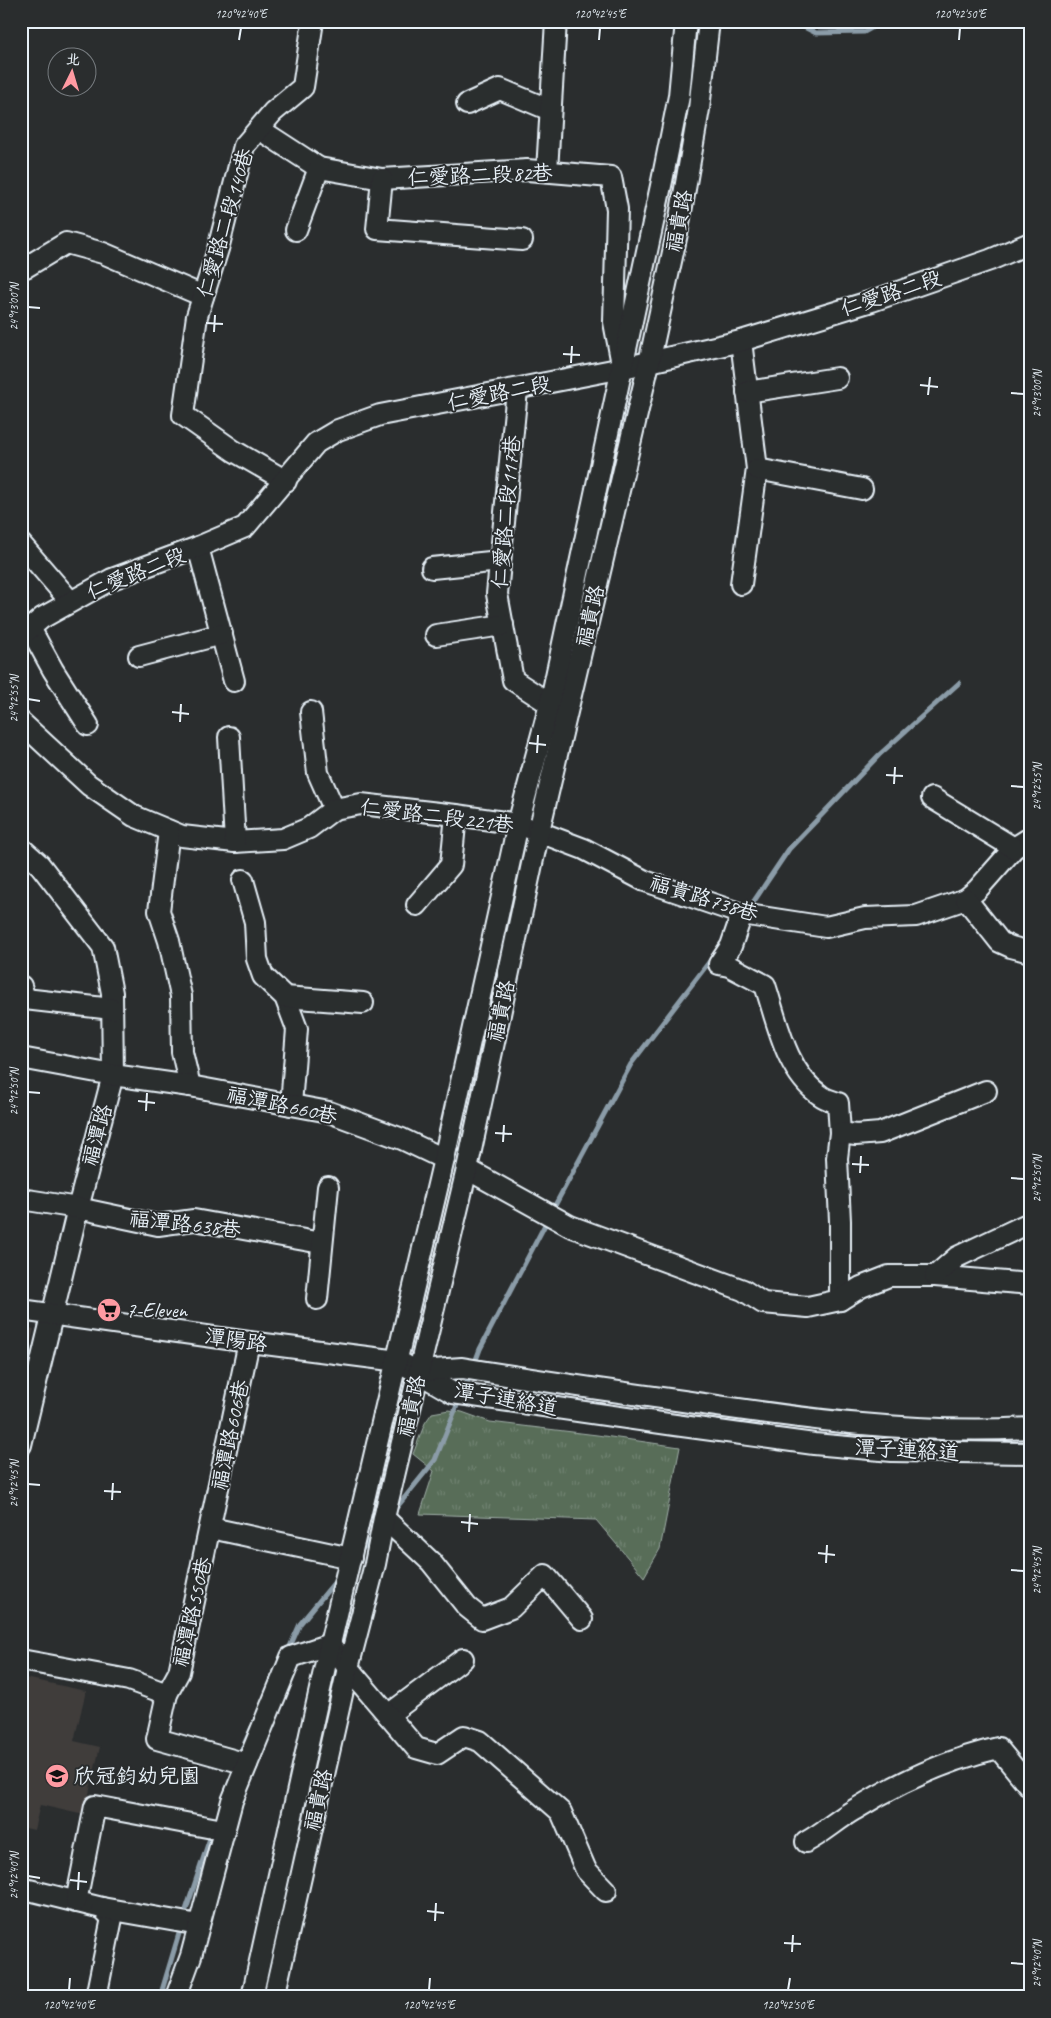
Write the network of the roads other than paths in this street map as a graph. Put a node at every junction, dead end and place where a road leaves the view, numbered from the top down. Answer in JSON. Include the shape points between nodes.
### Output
{"nodes":[{"id":1,"x":313,"y":21,"type":"edge"},
{"id":2,"x":556,"y":21,"type":"edge"},
{"id":3,"x":686,"y":21,"type":"edge"},
{"id":4,"x":709,"y":21,"type":"edge"},
{"id":5,"x":467,"y":104,"type":"dead end"},
{"id":6,"x":550,"y":110,"type":"junction"},
{"id":7,"x":259,"y":129,"type":"junction"},
{"id":8,"x":319,"y":168,"type":"junction"},
{"id":9,"x":547,"y":171,"type":"junction"},
{"id":10,"x":382,"y":179,"type":"junction"},
{"id":11,"x":296,"y":230,"type":"dead end"},
{"id":12,"x":522,"y":240,"type":"dead end"},
{"id":13,"x":1030,"y":243,"type":"edge"},
{"id":14,"x":26,"y":267,"type":"dead end"},
{"id":15,"x":203,"y":296,"type":"junction"},
{"id":16,"x":740,"y":341,"type":"junction"},
{"id":17,"x":649,"y":362,"type":"junction"},
{"id":18,"x":623,"y":368,"type":"junction"},
{"id":19,"x":837,"y":378,"type":"dead end"},
{"id":20,"x":517,"y":390,"type":"junction"},
{"id":21,"x":747,"y":392,"type":"junction"},
{"id":22,"x":757,"y":469,"type":"junction"},
{"id":23,"x":286,"y":481,"type":"junction"},
{"id":24,"x":862,"y":489,"type":"dead end"},
{"id":25,"x":21,"y":544,"type":"edge"},
{"id":26,"x":198,"y":547,"type":"junction"},
{"id":27,"x":500,"y":561,"type":"junction"},
{"id":28,"x":432,"y":568,"type":"dead end"},
{"id":29,"x":741,"y":584,"type":"dead end"},
{"id":30,"x":70,"y":601,"type":"junction"},
{"id":31,"x":503,"y":625,"type":"junction"},
{"id":32,"x":26,"y":632,"type":"edge"},
{"id":33,"x":222,"y":634,"type":"junction"},
{"id":34,"x":436,"y":635,"type":"dead end"},
{"id":35,"x":139,"y":656,"type":"dead end"},
{"id":36,"x":234,"y":681,"type":"dead end"},
{"id":37,"x":550,"y":704,"type":"junction"},
{"id":38,"x":311,"y":712,"type":"dead end"},
{"id":39,"x":21,"y":722,"type":"edge"},
{"id":40,"x":88,"y":725,"type":"dead end"},
{"id":41,"x":230,"y":736,"type":"dead end"},
{"id":42,"x":932,"y":798,"type":"dead end"},
{"id":43,"x":334,"y":809,"type":"junction"},
{"id":44,"x":456,"y":815,"type":"junction"},
{"id":45,"x":518,"y":824,"type":"junction"},
{"id":46,"x":169,"y":831,"type":"junction"},
{"id":47,"x":539,"y":832,"type":"junction"},
{"id":48,"x":235,"y":842,"type":"junction"},
{"id":49,"x":1022,"y":843,"type":"edge"},
{"id":50,"x":21,"y":848,"type":"edge"},
{"id":51,"x":243,"y":880,"type":"dead end"},
{"id":52,"x":966,"y":899,"type":"junction"},
{"id":53,"x":417,"y":905,"type":"dead end"},
{"id":54,"x":742,"y":914,"type":"junction"},
{"id":55,"x":1030,"y":952,"type":"edge"},
{"id":56,"x":21,"y":986,"type":"edge"},
{"id":57,"x":285,"y":997,"type":"junction"},
{"id":58,"x":363,"y":1003,"type":"dead end"},
{"id":59,"x":112,"y":1009,"type":"junction"},
{"id":60,"x":21,"y":1058,"type":"edge"},
{"id":61,"x":113,"y":1075,"type":"junction"},
{"id":62,"x":190,"y":1086,"type":"junction"},
{"id":63,"x":986,"y":1091,"type":"dead end"},
{"id":64,"x":291,"y":1105,"type":"junction"},
{"id":65,"x":840,"y":1133,"type":"junction"},
{"id":66,"x":444,"y":1159,"type":"junction"},
{"id":67,"x":467,"y":1169,"type":"junction"},
{"id":68,"x":328,"y":1187,"type":"dead end"},
{"id":69,"x":21,"y":1199,"type":"edge"},
{"id":70,"x":78,"y":1208,"type":"junction"},
{"id":71,"x":1025,"y":1225,"type":"dead end"},
{"id":72,"x":322,"y":1243,"type":"junction"},
{"id":73,"x":935,"y":1276,"type":"junction"},
{"id":74,"x":1030,"y":1284,"type":"edge"},
{"id":75,"x":316,"y":1299,"type":"dead end"},
{"id":76,"x":840,"y":1300,"type":"junction"},
{"id":77,"x":21,"y":1310,"type":"edge"},
{"id":78,"x":53,"y":1315,"type":"junction"},
{"id":79,"x":248,"y":1342,"type":"junction"},
{"id":80,"x":398,"y":1361,"type":"junction"},
{"id":81,"x":419,"y":1372,"type":"junction"},
{"id":82,"x":1030,"y":1428,"type":"edge"},
{"id":83,"x":21,"y":1445,"type":"edge"},
{"id":84,"x":1030,"y":1453,"type":"edge"},
{"id":85,"x":384,"y":1518,"type":"junction"},
{"id":86,"x":210,"y":1528,"type":"junction"},
{"id":87,"x":351,"y":1558,"type":"junction"},
{"id":88,"x":582,"y":1619,"type":"dead end"},
{"id":89,"x":330,"y":1644,"type":"junction"},
{"id":90,"x":463,"y":1659,"type":"dead end"},
{"id":91,"x":21,"y":1660,"type":"edge"},
{"id":92,"x":348,"y":1668,"type":"junction"},
{"id":93,"x":167,"y":1694,"type":"junction"},
{"id":94,"x":388,"y":1714,"type":"junction"},
{"id":95,"x":247,"y":1764,"type":"junction"},
{"id":96,"x":1030,"y":1787,"type":"edge"},
{"id":97,"x":223,"y":1830,"type":"junction"},
{"id":98,"x":806,"y":1842,"type":"dead end"},
{"id":99,"x":21,"y":1888,"type":"edge"},
{"id":100,"x":606,"y":1891,"type":"dead end"},
{"id":101,"x":76,"y":1902,"type":"junction"},
{"id":102,"x":102,"y":1908,"type":"junction"},
{"id":103,"x":199,"y":1925,"type":"junction"},
{"id":104,"x":96,"y":1997,"type":"edge"},
{"id":105,"x":176,"y":1997,"type":"edge"},
{"id":106,"x":252,"y":1997,"type":"edge"},
{"id":107,"x":274,"y":1997,"type":"edge"}],
"edges":[{"from":1,"to":7,"type":"street","name":"仁愛路二段140巷","via":[[303,87]]},
{"from":2,"to":6,"type":"street"},
{"from":3,"to":18,"type":"street","name":"福貴路","via":[[679,96]]},
{"from":4,"to":17,"type":"street","name":"福貴路","via":[[699,109],[678,229]]},
{"from":5,"to":6,"type":"street","via":[[500,89]]},
{"from":6,"to":9,"type":"street"},
{"from":7,"to":8,"type":"street","name":"仁愛路二段82巷"},
{"from":7,"to":15,"type":"street","name":"仁愛路二段140巷","via":[[244,146]]},
{"from":8,"to":10,"type":"street","name":"仁愛路二段82巷"},
{"from":8,"to":11,"type":"street"},
{"from":9,"to":10,"type":"street","name":"仁愛路二段82巷"},
{"from":9,"to":18,"type":"street","name":"仁愛路二段82巷","via":[[611,177],[617,209],[614,322]]},
{"from":10,"to":12,"type":"street","via":[[377,229]]},
{"from":13,"to":16,"type":"street","name":"仁愛路二段","via":[[872,301]]},
{"from":14,"to":15,"type":"street","via":[[66,243],[103,254]]},
{"from":15,"to":23,"type":"street","name":"仁愛路二段140巷","via":[[197,316],[183,415],[234,451]]},
{"from":16,"to":17,"type":"street","name":"仁愛路二段"},
{"from":16,"to":21,"type":"street"},
{"from":17,"to":18,"type":"street","name":"仁愛路二段"},
{"from":17,"to":47,"type":"street","name":"福貴路"},
{"from":18,"to":20,"type":"street","name":"仁愛路二段"},
{"from":18,"to":37,"type":"street","name":"福貴路"},
{"from":19,"to":21,"type":"street"},
{"from":20,"to":23,"type":"street","name":"仁愛路二段","via":[[380,415],[338,430],[316,443]]},
{"from":20,"to":27,"type":"street","name":"仁愛路二段117巷"},
{"from":21,"to":22,"type":"street"},
{"from":22,"to":24,"type":"street"},
{"from":22,"to":29,"type":"street"},
{"from":23,"to":26,"type":"street","name":"仁愛路二段","via":[[245,528]]},
{"from":25,"to":30,"type":"street"},
{"from":26,"to":30,"type":"street","name":"仁愛路二段","via":[[112,579]]},
{"from":26,"to":33,"type":"street"},
{"from":27,"to":28,"type":"street"},
{"from":27,"to":31,"type":"street","name":"仁愛路二段117巷","via":[[497,594]]},
{"from":30,"to":32,"type":"street","name":"仁愛路二段"},
{"from":31,"to":34,"type":"street"},
{"from":31,"to":37,"type":"street","name":"仁愛路二段117巷","via":[[514,680]]},
{"from":32,"to":40,"type":"street"},
{"from":33,"to":35,"type":"street"},
{"from":33,"to":36,"type":"street"},
{"from":37,"to":45,"type":"street","name":"福貴路"},
{"from":38,"to":43,"type":"street","via":[[318,773]]},
{"from":39,"to":46,"type":"street","name":"仁愛路二段221巷","via":[[89,785],[134,816]]},
{"from":41,"to":48,"type":"street"},
{"from":42,"to":49,"type":"street"},
{"from":43,"to":44,"type":"street","name":"仁愛路二段221巷","via":[[361,804]]},
{"from":43,"to":48,"type":"street","name":"仁愛路二段221巷","via":[[308,828],[283,839]]},
{"from":44,"to":45,"type":"street","name":"仁愛路二段221巷"},
{"from":44,"to":53,"type":"street","via":[[451,865]]},
{"from":45,"to":47,"type":"street","name":"仁愛路二段221巷"},
{"from":45,"to":66,"type":"street","name":"福貴路"},
{"from":46,"to":48,"type":"street","name":"仁愛路二段221巷","via":[[182,836]]},
{"from":46,"to":62,"type":"street","via":[[159,911],[181,996],[182,1052]]},
{"from":47,"to":54,"type":"street","name":"福貴路738巷","via":[[584,849],[645,881]]},
{"from":47,"to":67,"type":"street","name":"福貴路"},
{"from":49,"to":52,"type":"street","name":"福貴路738巷"},
{"from":50,"to":59,"type":"street","name":"福潭路","via":[[40,865],[103,947]]},
{"from":51,"to":57,"type":"street","via":[[255,922],[257,959],[263,976]]},
{"from":52,"to":54,"type":"street","name":"福貴路738巷","via":[[916,916],[865,918],[826,927]]},
{"from":52,"to":55,"type":"street","via":[[1000,942]]},
{"from":54,"to":65,"type":"street","via":[[731,946],[720,964],[765,985],[783,1046],[809,1085],[820,1096],[838,1103]]},
{"from":56,"to":59,"type":"street","via":[[25,999]]},
{"from":57,"to":58,"type":"street"},
{"from":57,"to":64,"type":"street","via":[[297,1029]]},
{"from":59,"to":61,"type":"street","name":"福潭路"},
{"from":60,"to":61,"type":"street","name":"福潭路660巷"},
{"from":61,"to":62,"type":"street","name":"福潭路660巷"},
{"from":61,"to":70,"type":"street","name":"福潭路"},
{"from":62,"to":64,"type":"street","name":"福潭路660巷"},
{"from":63,"to":65,"type":"street","via":[[880,1133],[856,1136]]},
{"from":64,"to":66,"type":"street","name":"福潭路660巷","via":[[329,1112],[402,1139]]},
{"from":65,"to":76,"type":"street","via":[[837,1158]]},
{"from":66,"to":80,"type":"street","name":"福貴路"},
{"from":67,"to":76,"type":"street","via":[[570,1226],[743,1290],[763,1303],[808,1307]]},
{"from":67,"to":81,"type":"street","name":"福貴路"},
{"from":68,"to":72,"type":"street"},
{"from":69,"to":70,"type":"street","name":"福潭路638巷"},
{"from":70,"to":72,"type":"street","name":"福潭路638巷","via":[[158,1225],[194,1220]]},
{"from":70,"to":78,"type":"street","name":"福潭路"},
{"from":71,"to":73,"type":"street","via":[[957,1257]]},
{"from":72,"to":75,"type":"street"},
{"from":73,"to":74,"type":"street"},
{"from":73,"to":76,"type":"street","via":[[889,1276]]},
{"from":77,"to":78,"type":"street","name":"潭陽路"},
{"from":78,"to":79,"type":"street","name":"潭陽路"},
{"from":78,"to":83,"type":"street","name":"福潭路"},
{"from":79,"to":80,"type":"street","name":"潭陽路"},
{"from":79,"to":86,"type":"street","name":"福潭路606巷"},
{"from":80,"to":81,"type":"street","name":"潭陽路"},
{"from":80,"to":87,"type":"street","name":"福貴路"},
{"from":81,"to":82,"type":"street","name":"潭子連絡道","via":[[462,1368],[738,1410],[892,1426]]},
{"from":81,"to":84,"type":"street","name":"潭子連絡道","via":[[453,1393],[738,1434],[892,1451]]},
{"from":81,"to":85,"type":"street","name":"福貴路"},
{"from":85,"to":88,"type":"street","via":[[431,1562],[467,1607],[482,1619],[511,1608],[545,1575]]},
{"from":85,"to":92,"type":"street","name":"福貴路"},
{"from":86,"to":87,"type":"street"},
{"from":86,"to":93,"type":"street","name":"福潭路550巷","via":[[179,1672]]},
{"from":87,"to":89,"type":"street","name":"福貴路"},
{"from":89,"to":92,"type":"street"},
{"from":89,"to":95,"type":"street","via":[[291,1657]]},
{"from":89,"to":106,"type":"street","name":"福貴路"},
{"from":90,"to":94,"type":"street"},
{"from":91,"to":93,"type":"street","name":"福潭路550巷","via":[[129,1680]]},
{"from":92,"to":94,"type":"street"},
{"from":92,"to":107,"type":"street","name":"福貴路"},
{"from":93,"to":95,"type":"street","via":[[157,1739]]},
{"from":94,"to":100,"type":"street","via":[[416,1748],[437,1754],[464,1736],[480,1741],[561,1812],[586,1870]]},
{"from":95,"to":97,"type":"street"},
{"from":96,"to":98,"type":"street","via":[[998,1748],[968,1755],[892,1787]]},
{"from":97,"to":101,"type":"street","via":[[96,1806]]},
{"from":97,"to":103,"type":"street"},
{"from":99,"to":101,"type":"street"},
{"from":101,"to":102,"type":"street"},
{"from":102,"to":103,"type":"street"},
{"from":102,"to":104,"type":"street","via":[[112,1918]]},
{"from":103,"to":105,"type":"street"}]}
